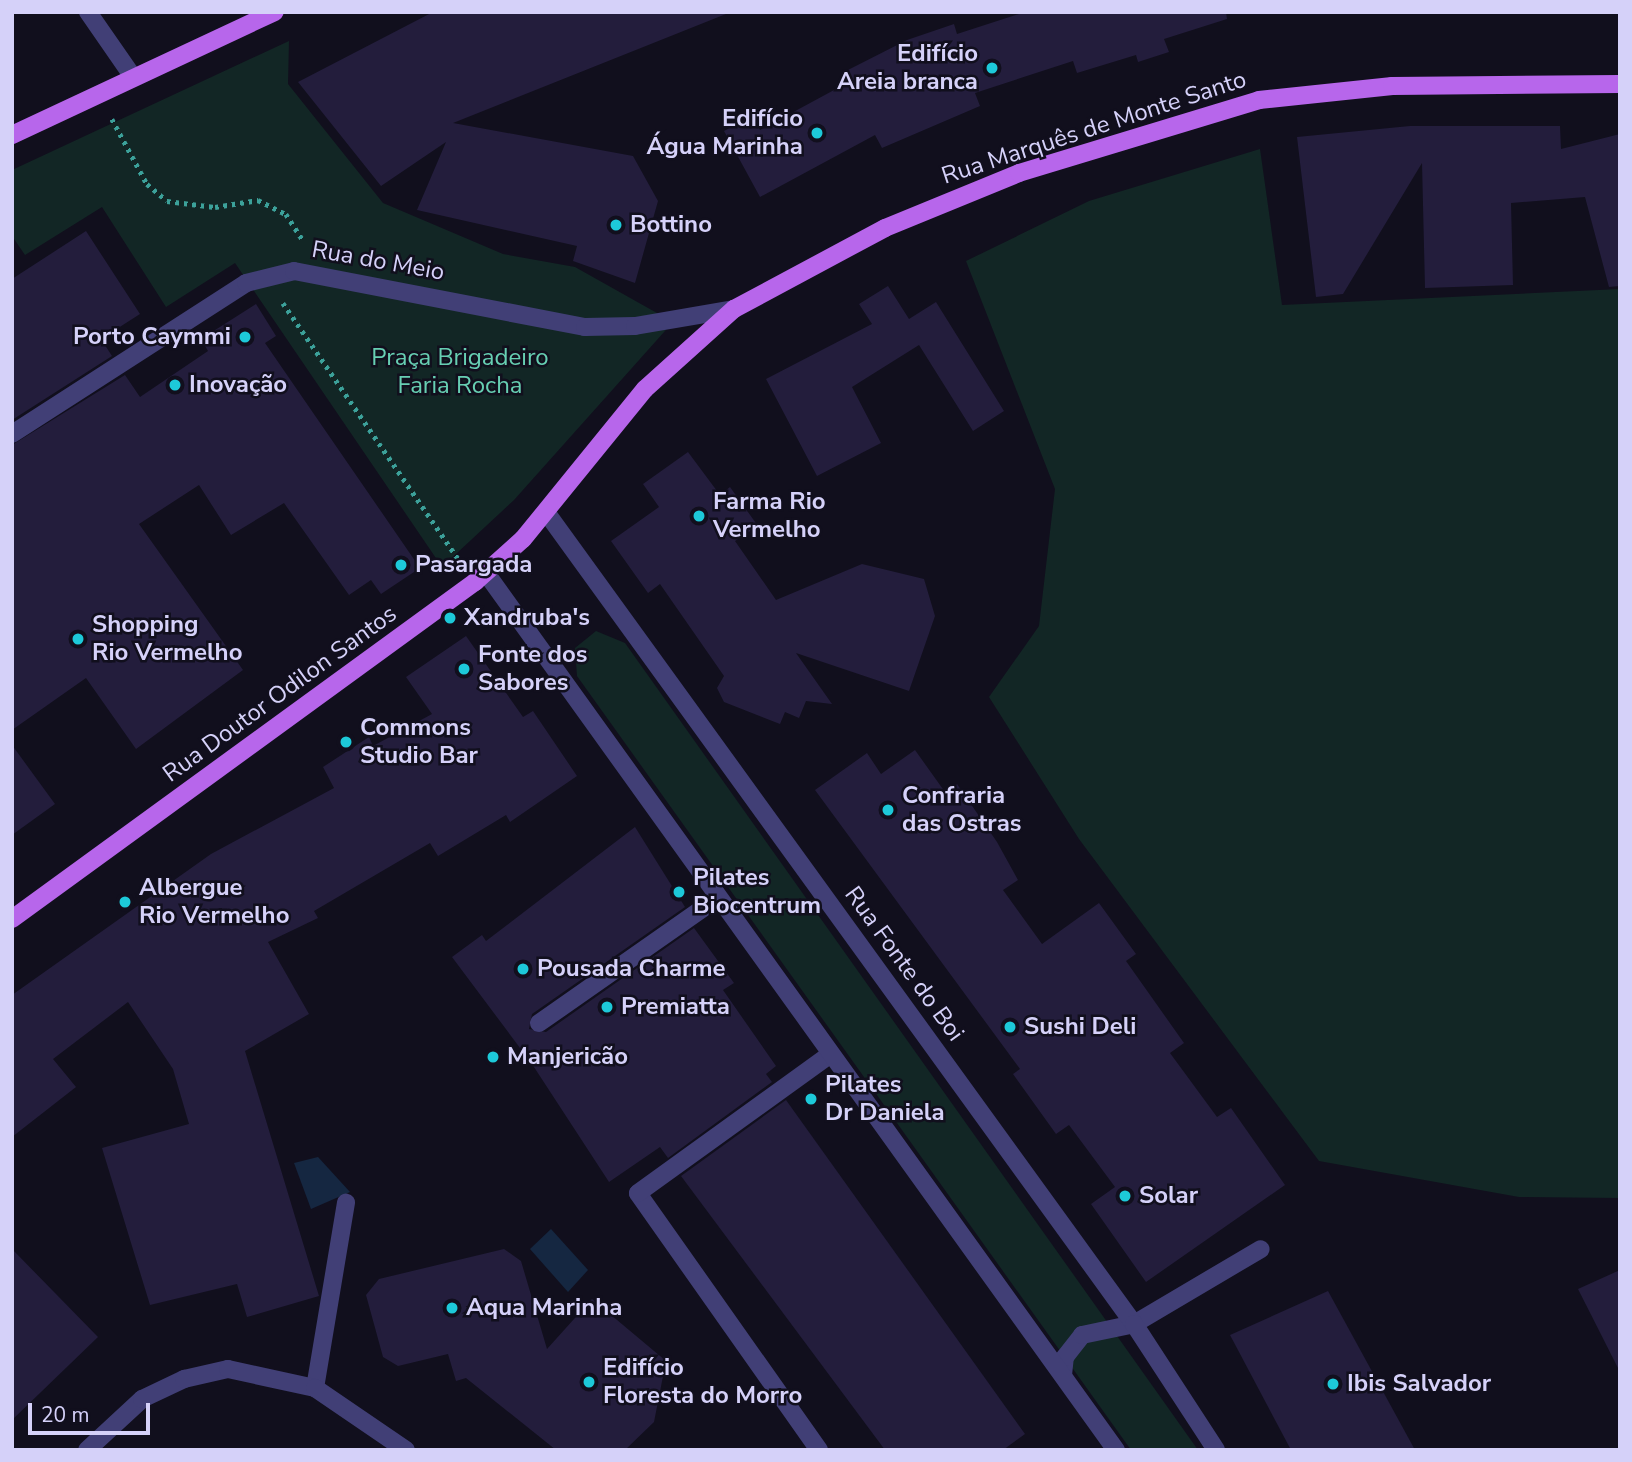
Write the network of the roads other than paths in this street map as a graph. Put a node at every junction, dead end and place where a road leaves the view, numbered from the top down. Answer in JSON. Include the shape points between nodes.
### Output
{"nodes":[{"id":1,"x":88,"y":12,"type":"edge"},
{"id":2,"x":275,"y":12,"type":"edge"},
{"id":3,"x":133,"y":77,"type":"junction"},
{"id":4,"x":1620,"y":84,"type":"edge"},
{"id":5,"x":12,"y":135,"type":"edge"},
{"id":6,"x":734,"y":309,"type":"junction"},
{"id":7,"x":12,"y":434,"type":"edge"},
{"id":8,"x":546,"y":512,"type":"junction"},
{"id":9,"x":480,"y":578,"type":"junction"},
{"id":10,"x":716,"y":899,"type":"junction"},
{"id":11,"x":12,"y":919,"type":"edge"},
{"id":12,"x":538,"y":1023,"type":"dead end"},
{"id":13,"x":828,"y":1056,"type":"junction"},
{"id":14,"x":346,"y":1203,"type":"dead end"},
{"id":15,"x":1261,"y":1249,"type":"dead end"},
{"id":16,"x":1134,"y":1324,"type":"junction"},
{"id":17,"x":1063,"y":1376,"type":"junction"},
{"id":18,"x":315,"y":1388,"type":"junction"},
{"id":19,"x":87,"y":1450,"type":"edge"},
{"id":20,"x":406,"y":1450,"type":"edge"},
{"id":21,"x":819,"y":1450,"type":"edge"},
{"id":22,"x":1116,"y":1450,"type":"edge"},
{"id":23,"x":1216,"y":1450,"type":"edge"}],
"edges":[{"from":1,"to":3,"type":"street"},
{"from":2,"to":3,"type":"main road"},
{"from":3,"to":5,"type":"main road"},
{"from":4,"to":6,"type":"main road","name":"Rua Marquês de Monte Santo","via":[[1391,86],[1259,100],[952,197]]},
{"from":6,"to":7,"type":"street","name":"Rua do Meio","via":[[635,326],[585,327],[320,273],[265,277]]},
{"from":6,"to":8,"type":"main road","name":"Rua Doutor Odilon Santos","via":[[645,389]]},
{"from":8,"to":9,"type":"main road","name":"Rua Doutor Odilon Santos"},
{"from":8,"to":16,"type":"street","name":"Rua Fonte do Boi"},
{"from":9,"to":10,"type":"street"},
{"from":9,"to":11,"type":"main road","name":"Rua Doutor Odilon Santos"},
{"from":10,"to":12,"type":"street"},
{"from":10,"to":13,"type":"street"},
{"from":13,"to":17,"type":"street"},
{"from":13,"to":21,"type":"street","via":[[638,1193]]},
{"from":14,"to":18,"type":"street"},
{"from":15,"to":16,"type":"street"},
{"from":16,"to":17,"type":"street","via":[[1082,1335],[1065,1357]]},
{"from":16,"to":23,"type":"street","name":"Rua Fonte do Boi"},
{"from":17,"to":22,"type":"street"},
{"from":18,"to":19,"type":"street","via":[[228,1369],[184,1379],[142,1399]]},
{"from":18,"to":20,"type":"street"}]}
